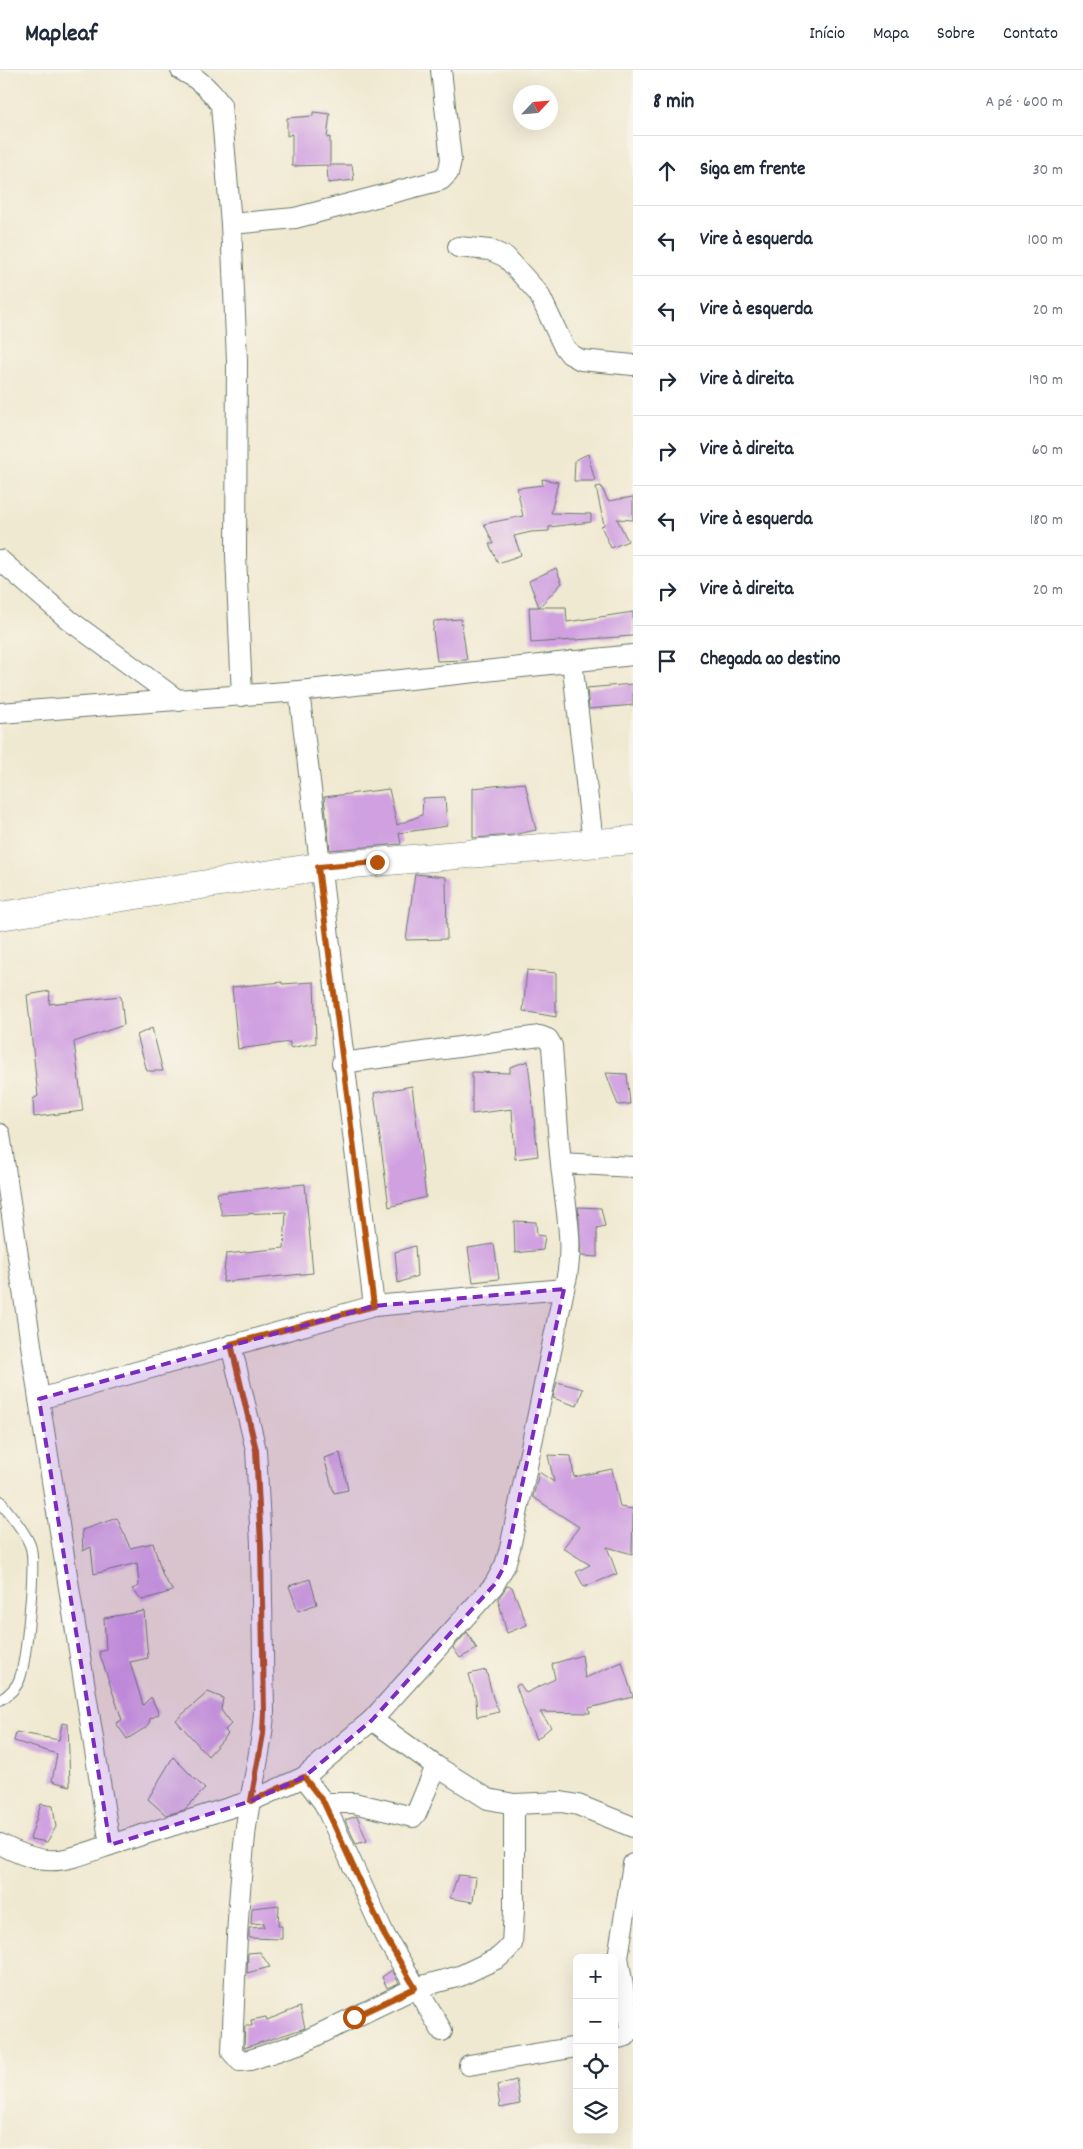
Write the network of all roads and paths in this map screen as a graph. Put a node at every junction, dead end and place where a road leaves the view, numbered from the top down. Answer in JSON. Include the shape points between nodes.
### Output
{"nodes":[{"id":1,"x":181,"y":70,"type":"edge"},
{"id":2,"x":441,"y":70,"type":"edge"},
{"id":3,"x":231,"y":224,"type":"junction"},
{"id":4,"x":458,"y":247,"type":"dead end"},
{"id":5,"x":633,"y":364,"type":"edge"},
{"id":6,"x":0,"y":560,"type":"edge"},
{"id":7,"x":633,"y":655,"type":"edge"},
{"id":8,"x":572,"y":661,"type":"junction"},
{"id":9,"x":299,"y":691,"type":"junction"},
{"id":10,"x":242,"y":696,"type":"junction"},
{"id":11,"x":178,"y":701,"type":"junction"},
{"id":12,"x":0,"y":713,"type":"edge"},
{"id":13,"x":633,"y":840,"type":"edge"},
{"id":14,"x":593,"y":843,"type":"junction"},
{"id":15,"x":318,"y":867,"type":"junction"},
{"id":16,"x":0,"y":916,"type":"edge"},
{"id":17,"x":342,"y":1063,"type":"junction"},
{"id":18,"x":0,"y":1134,"type":"edge"},
{"id":19,"x":561,"y":1164,"type":"junction"},
{"id":20,"x":633,"y":1167,"type":"edge"},
{"id":21,"x":564,"y":1289,"type":"junction"},
{"id":22,"x":374,"y":1306,"type":"junction"},
{"id":23,"x":231,"y":1344,"type":"junction"},
{"id":24,"x":39,"y":1399,"type":"junction"},
{"id":25,"x":0,"y":1501,"type":"edge"},
{"id":26,"x":0,"y":1700,"type":"edge"},
{"id":27,"x":372,"y":1720,"type":"junction"},
{"id":28,"x":436,"y":1766,"type":"junction"},
{"id":29,"x":304,"y":1777,"type":"junction"},
{"id":30,"x":251,"y":1801,"type":"junction"},
{"id":31,"x":324,"y":1803,"type":"junction"},
{"id":32,"x":514,"y":1804,"type":"junction"},
{"id":33,"x":633,"y":1827,"type":"edge"},
{"id":34,"x":0,"y":1844,"type":"edge"},
{"id":35,"x":110,"y":1845,"type":"junction"},
{"id":36,"x":633,"y":1864,"type":"edge"},
{"id":37,"x":415,"y":1988,"type":"junction"},
{"id":38,"x":442,"y":2031,"type":"dead end"},
{"id":39,"x":618,"y":2038,"type":"edge"},
{"id":40,"x":573,"y":2048,"type":"edge"},
{"id":41,"x":469,"y":2065,"type":"dead end"}],
"edges":[{"from":1,"to":3,"type":"street","via":[[210,90],[220,105]]},
{"from":2,"to":3,"type":"street","via":[[451,160],[448,173],[441,180],[295,218]]},
{"from":3,"to":10,"type":"street","via":[[237,360],[236,555]]},
{"from":4,"to":5,"type":"street","via":[[490,250],[512,263],[539,294],[570,354],[581,360]]},
{"from":6,"to":11,"type":"street","via":[[69,620]]},
{"from":7,"to":8,"type":"street"},
{"from":8,"to":9,"type":"street"},
{"from":8,"to":14,"type":"street"},
{"from":9,"to":10,"type":"street"},
{"from":9,"to":15,"type":"street"},
{"from":10,"to":11,"type":"street"},
{"from":11,"to":12,"type":"street"},
{"from":13,"to":14,"type":"main road"},
{"from":14,"to":15,"type":"main road"},
{"from":15,"to":16,"type":"main road"},
{"from":15,"to":17,"type":"street"},
{"from":17,"to":19,"type":"street","via":[[540,1036],[548,1039],[552,1046]]},
{"from":17,"to":22,"type":"street"},
{"from":18,"to":24,"type":"street"},
{"from":19,"to":20,"type":"street"},
{"from":19,"to":21,"type":"street","via":[[570,1233],[570,1270]]},
{"from":21,"to":22,"type":"street"},
{"from":21,"to":27,"type":"street","via":[[527,1475],[505,1565],[494,1585]]},
{"from":22,"to":23,"type":"street"},
{"from":23,"to":24,"type":"street"},
{"from":23,"to":30,"type":"street","via":[[256,1450],[261,1544],[264,1712]]},
{"from":24,"to":35,"type":"street"},
{"from":25,"to":26,"type":"lane","via":[[31,1546],[32,1566],[24,1664],[19,1680],[7,1697]]},
{"from":27,"to":28,"type":"street"},
{"from":27,"to":29,"type":"street"},
{"from":28,"to":31,"type":"street","via":[[413,1817],[354,1803]]},
{"from":28,"to":32,"type":"street","via":[[488,1799]]},
{"from":29,"to":30,"type":"street"},
{"from":29,"to":31,"type":"street"},
{"from":30,"to":35,"type":"street"},
{"from":30,"to":37,"type":"street","via":[[245,1834],[237,1938],[232,2052],[240,2061],[250,2060],[301,2043]]},
{"from":31,"to":37,"type":"street","via":[[385,1936]]},
{"from":32,"to":33,"type":"street","via":[[561,1802],[578,1805]]},
{"from":32,"to":37,"type":"street","via":[[512,1944],[491,1962],[460,1976]]},
{"from":34,"to":35,"type":"street","via":[[46,1862],[70,1859]]},
{"from":36,"to":39,"type":"street","via":[[618,1957],[630,2028],[626,2036]]},
{"from":37,"to":38,"type":"street"},
{"from":40,"to":41,"type":"street"}]}
